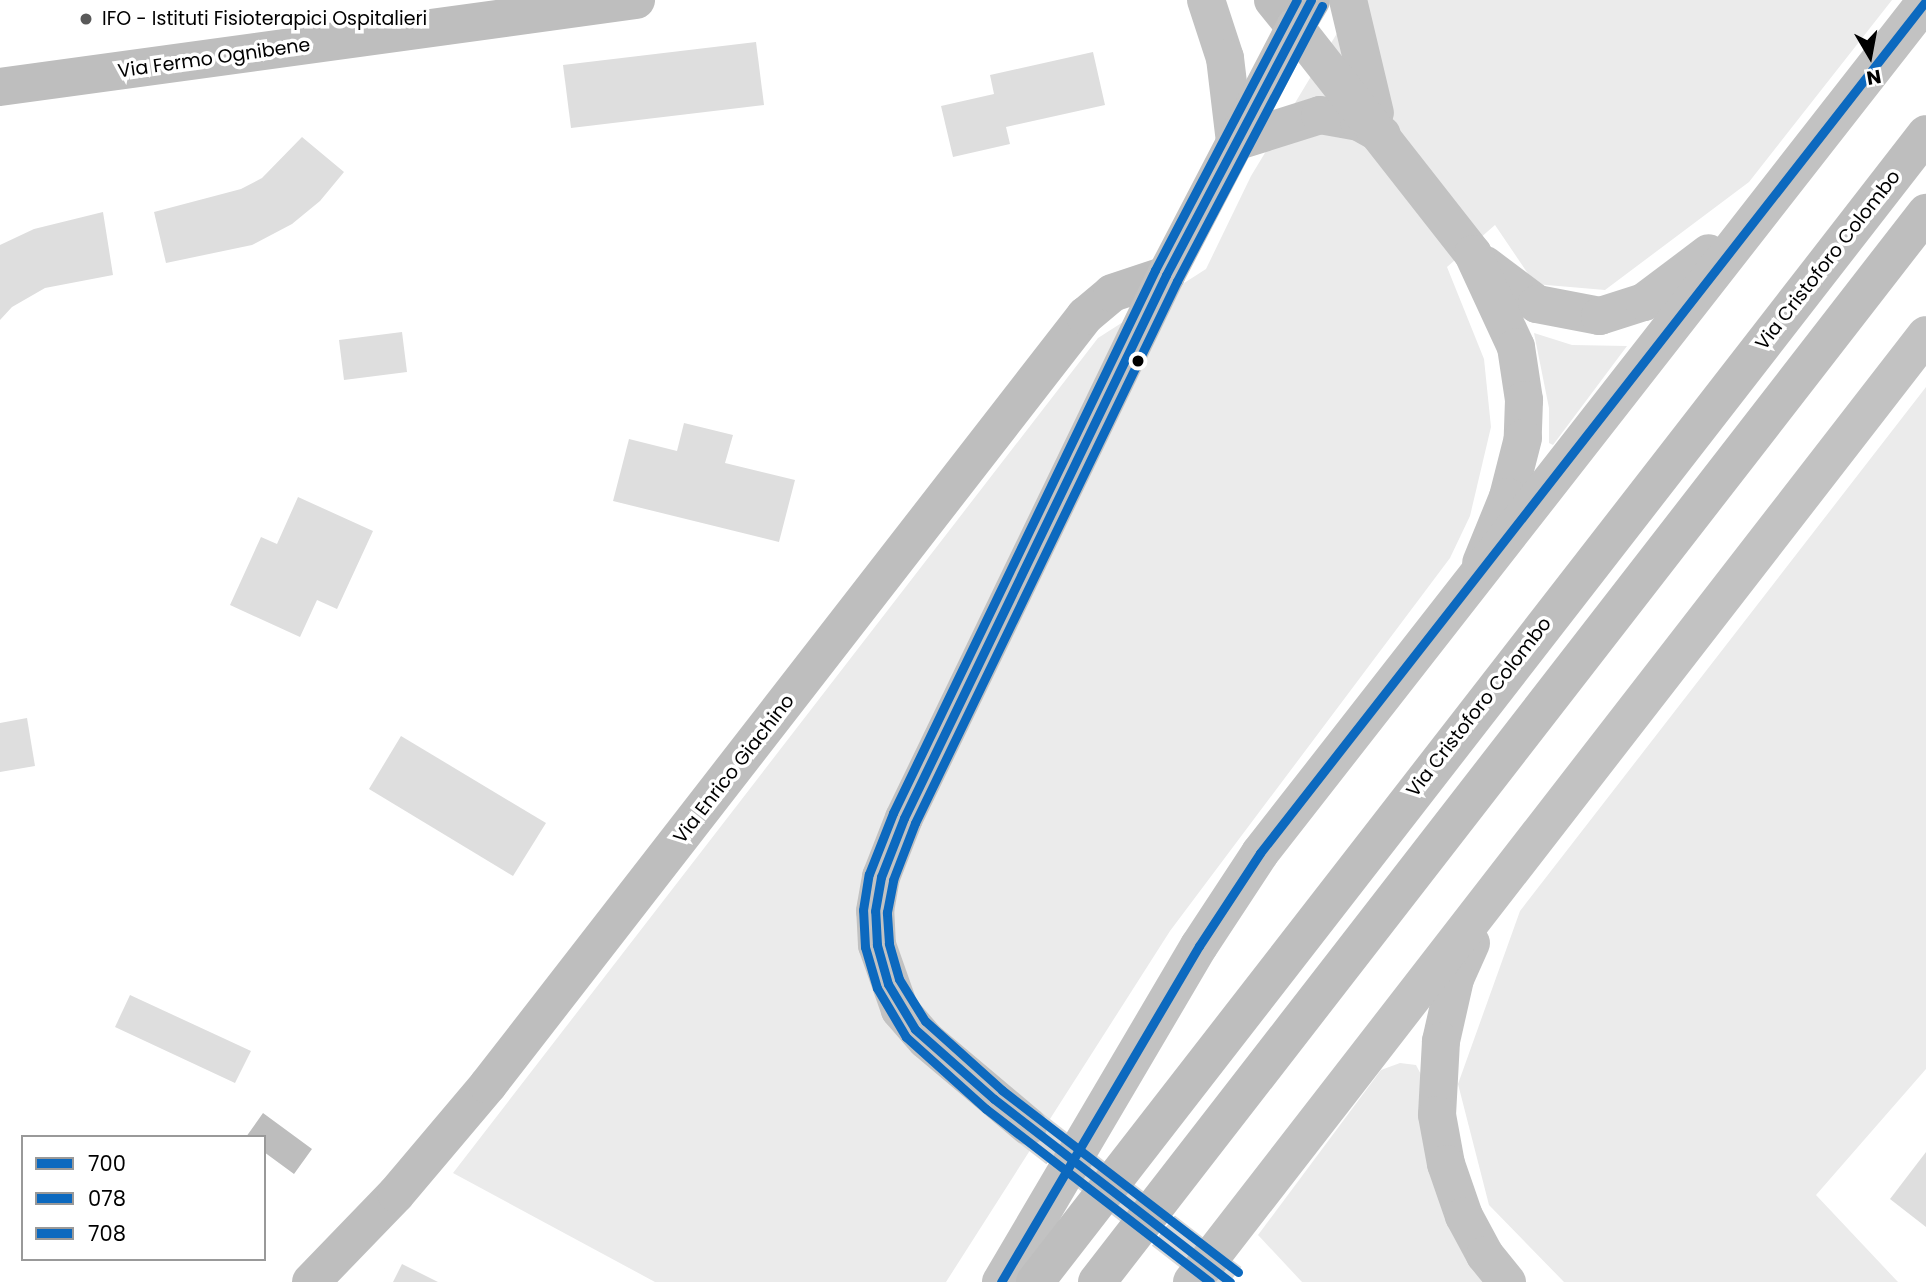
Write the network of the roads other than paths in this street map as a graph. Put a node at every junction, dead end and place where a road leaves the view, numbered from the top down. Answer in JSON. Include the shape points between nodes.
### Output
{"nodes":[{"id":1,"x":636,"y":0,"type":"edge"},
{"id":2,"x":1206,"y":0,"type":"edge"},
{"id":3,"x":1348,"y":0,"type":"edge"},
{"id":4,"x":1926,"y":1,"type":"edge"},
{"id":5,"x":1293,"y":9,"type":"edge"},
{"id":6,"x":0,"y":87,"type":"edge"},
{"id":7,"x":1926,"y":134,"type":"edge"},
{"id":8,"x":1382,"y":135,"type":"junction"},
{"id":9,"x":1235,"y":142,"type":"junction"},
{"id":10,"x":1783,"y":187,"type":"junction"},
{"id":11,"x":1926,"y":213,"type":"edge"},
{"id":12,"x":1473,"y":254,"type":"junction"},
{"id":13,"x":1166,"y":275,"type":"junction"},
{"id":14,"x":1926,"y":335,"type":"edge"},
{"id":15,"x":1482,"y":564,"type":"junction"},
{"id":16,"x":1492,"y":896,"type":"junction"},
{"id":17,"x":1028,"y":1126,"type":"tunnel mouth"},
{"id":18,"x":312,"y":1282,"type":"edge"},
{"id":19,"x":1001,"y":1282,"type":"edge"},
{"id":20,"x":1035,"y":1282,"type":"edge"},
{"id":21,"x":1097,"y":1282,"type":"edge"},
{"id":22,"x":1192,"y":1282,"type":"edge"},
{"id":23,"x":1507,"y":1282,"type":"edge"}],
"edges":[{"from":1,"to":6,"type":"main road","name":"Via Fermo Ognibene"},
{"from":2,"to":9,"type":"main road","via":[[1225,58]]},
{"from":3,"to":8,"type":"main road","via":[[1361,69]]},
{"from":4,"to":10,"type":"main road"},
{"from":5,"to":8,"type":"main road"},
{"from":5,"to":9,"type":"main road"},
{"from":7,"to":20,"type":"main road","name":"Via Cristoforo Colombo"},
{"from":8,"to":9,"type":"main road","via":[[1359,122],[1320,115]]},
{"from":8,"to":12,"type":"main road"},
{"from":9,"to":13,"type":"main road"},
{"from":10,"to":12,"type":"main road","via":[[1664,290],[1613,314],[1578,315],[1537,304]]},
{"from":10,"to":15,"type":"main road"},
{"from":11,"to":21,"type":"main road"},
{"from":12,"to":15,"type":"main road","via":[[1516,347],[1525,419],[1515,477]]},
{"from":13,"to":17,"type":"main road","via":[[904,818],[877,892],[877,945],[900,1010],[926,1040]]},
{"from":13,"to":18,"type":"main road","name":"Via Enrico Giachino","via":[[1112,293],[1085,316],[488,1086],[404,1185]]},
{"from":14,"to":16,"type":"main road"},
{"from":15,"to":19,"type":"main road","via":[[1260,853],[1199,946]]},
{"from":16,"to":22,"type":"main road"},
{"from":16,"to":23,"type":"main road","via":[[1455,979],[1439,1051],[1436,1098],[1441,1146],[1455,1191],[1478,1244]]}]}
